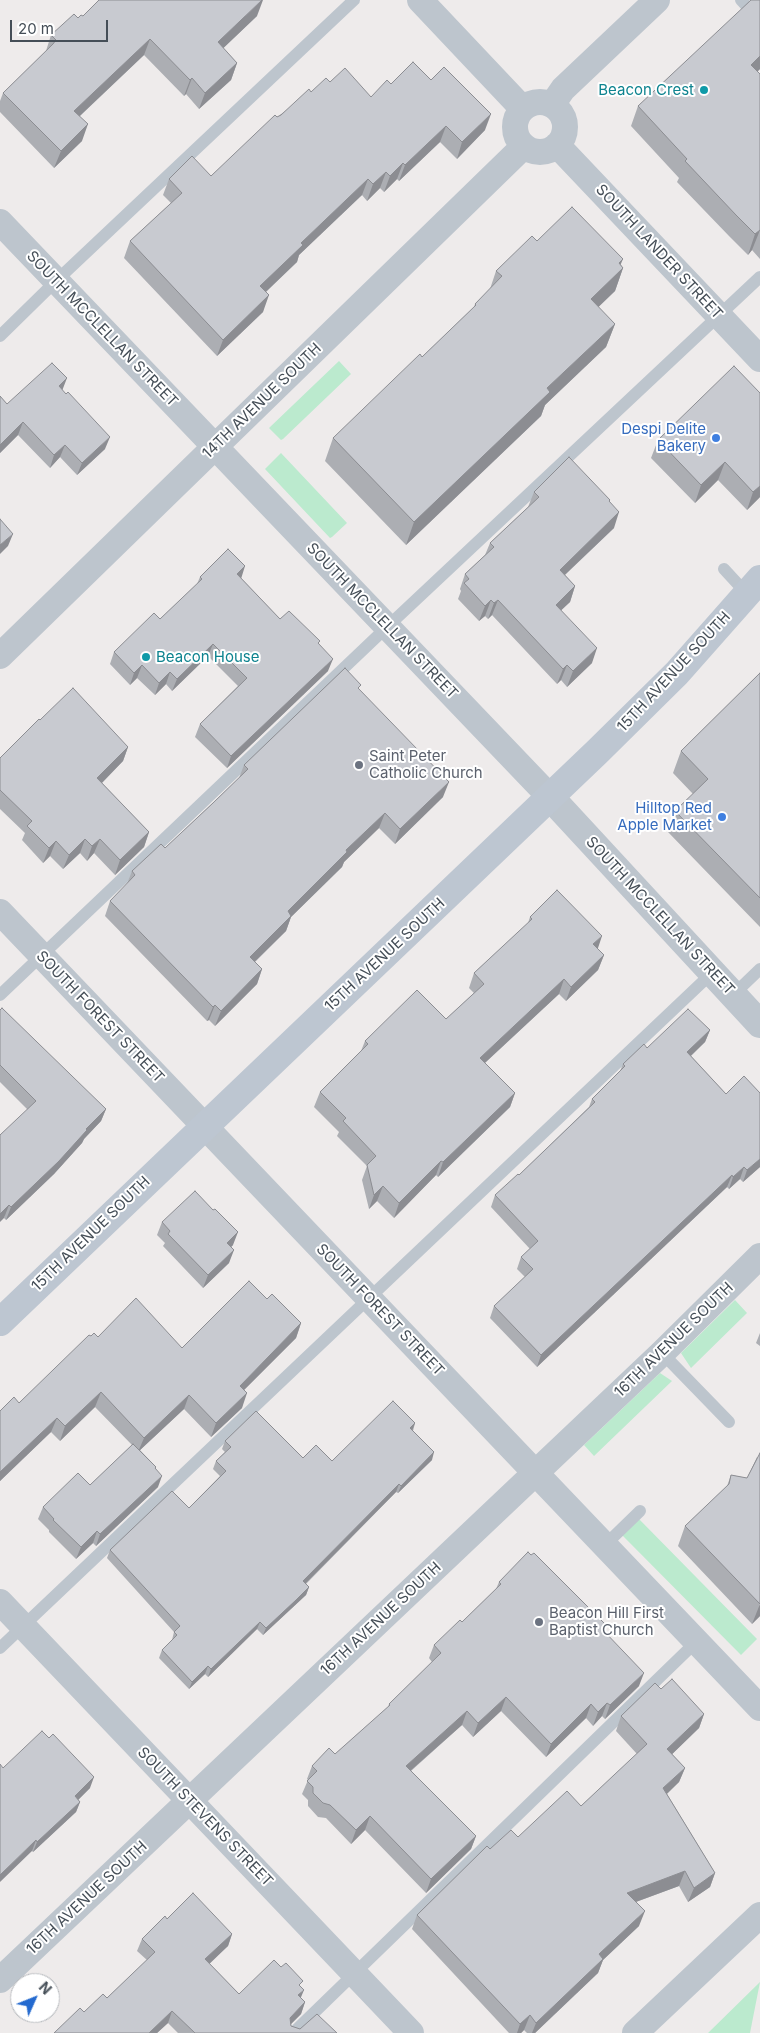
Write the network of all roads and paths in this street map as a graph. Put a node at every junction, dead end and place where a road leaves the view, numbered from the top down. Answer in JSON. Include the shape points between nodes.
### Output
{"nodes":[{"id":1,"x":354,"y":0,"type":"edge"},
{"id":2,"x":420,"y":0,"type":"edge"},
{"id":3,"x":657,"y":0,"type":"edge"},
{"id":4,"x":741,"y":0,"type":"edge"},
{"id":5,"x":752,"y":12,"type":"edge"},
{"id":6,"x":552,"y":105,"type":"junction"},
{"id":7,"x":522,"y":108,"type":"junction"},
{"id":8,"x":557,"y":145,"type":"junction"},
{"id":9,"x":524,"y":146,"type":"junction"},
{"id":10,"x":0,"y":222,"type":"edge"},
{"id":11,"x":760,"y":277,"type":"edge"},
{"id":12,"x":56,"y":281,"type":"junction"},
{"id":13,"x":719,"y":316,"type":"junction"},
{"id":14,"x":0,"y":336,"type":"edge"},
{"id":15,"x":760,"y":358,"type":"edge"},
{"id":16,"x":215,"y":447,"type":"junction"},
{"id":17,"x":724,"y":569,"type":"dead end"},
{"id":18,"x":754,"y":586,"type":"edge"},
{"id":19,"x":387,"y":627,"type":"junction"},
{"id":20,"x":0,"y":656,"type":"edge"},
{"id":21,"x":551,"y":798,"type":"junction"},
{"id":22,"x":0,"y":912,"type":"edge"},
{"id":23,"x":41,"y":955,"type":"junction"},
{"id":24,"x":760,"y":969,"type":"edge"},
{"id":25,"x":713,"y":972,"type":"junction"},
{"id":26,"x":0,"y":995,"type":"edge"},
{"id":27,"x":733,"y":995,"type":"junction"},
{"id":28,"x":760,"y":1024,"type":"edge"},
{"id":29,"x":205,"y":1126,"type":"junction"},
{"id":30,"x":760,"y":1256,"type":"edge"},
{"id":31,"x":369,"y":1298,"type":"junction"},
{"id":32,"x":0,"y":1322,"type":"edge"},
{"id":33,"x":662,"y":1353,"type":"junction"},
{"id":34,"x":728,"y":1422,"type":"dead end"},
{"id":35,"x":536,"y":1473,"type":"junction"},
{"id":36,"x":640,"y":1511,"type":"dead end"},
{"id":37,"x":605,"y":1545,"type":"junction"},
{"id":38,"x":0,"y":1602,"type":"edge"},
{"id":39,"x":23,"y":1626,"type":"junction"},
{"id":40,"x":696,"y":1641,"type":"junction"},
{"id":41,"x":0,"y":1648,"type":"edge"},
{"id":42,"x":760,"y":1708,"type":"edge"},
{"id":43,"x":190,"y":1801,"type":"junction"},
{"id":44,"x":760,"y":1915,"type":"edge"},
{"id":45,"x":354,"y":1974,"type":"junction"},
{"id":46,"x":0,"y":1980,"type":"edge"},
{"id":47,"x":293,"y":2033,"type":"edge"},
{"id":48,"x":411,"y":2033,"type":"edge"},
{"id":49,"x":635,"y":2033,"type":"edge"}],
"edges":[{"from":1,"to":12,"type":"lane"},
{"from":2,"to":7,"type":"street"},
{"from":3,"to":6,"type":"street","via":[[564,89]]},
{"from":4,"to":5,"type":"lane"},
{"from":6,"to":7,"type":"street","via":[[541,101]]},
{"from":6,"to":8,"type":"street","via":[[561,114],[565,127]]},
{"from":7,"to":9,"type":"street","via":[[515,126],[516,136]]},
{"from":8,"to":9,"type":"street","via":[[539,152]]},
{"from":8,"to":13,"type":"street","name":"SOUTH LANDER STREET"},
{"from":9,"to":16,"type":"street","name":"14TH AVENUE SOUTH"},
{"from":10,"to":12,"type":"street","name":"SOUTH MCCLELLAN STREET"},
{"from":11,"to":13,"type":"lane"},
{"from":12,"to":14,"type":"lane"},
{"from":12,"to":16,"type":"street","name":"SOUTH MCCLELLAN STREET"},
{"from":13,"to":15,"type":"street","name":"SOUTH LANDER STREET"},
{"from":13,"to":19,"type":"lane"},
{"from":16,"to":19,"type":"street","name":"SOUTH MCCLELLAN STREET"},
{"from":16,"to":20,"type":"street","name":"14TH AVENUE SOUTH"},
{"from":17,"to":18,"type":"lane"},
{"from":18,"to":21,"type":"main road","name":"15TH AVENUE SOUTH","via":[[677,673]]},
{"from":19,"to":21,"type":"street","name":"SOUTH MCCLELLAN STREET"},
{"from":19,"to":23,"type":"lane"},
{"from":21,"to":25,"type":"street","name":"SOUTH MCCLELLAN STREET"},
{"from":21,"to":29,"type":"main road","name":"15TH AVENUE SOUTH"},
{"from":22,"to":23,"type":"street","name":"SOUTH FOREST STREET"},
{"from":23,"to":26,"type":"lane"},
{"from":23,"to":29,"type":"street","name":"SOUTH FOREST STREET"},
{"from":24,"to":27,"type":"lane"},
{"from":25,"to":27,"type":"street","name":"SOUTH MCCLELLAN STREET"},
{"from":25,"to":31,"type":"lane"},
{"from":27,"to":28,"type":"street","name":"SOUTH MCCLELLAN STREET"},
{"from":29,"to":31,"type":"street","name":"SOUTH FOREST STREET"},
{"from":29,"to":32,"type":"main road","name":"15TH AVENUE SOUTH"},
{"from":30,"to":33,"type":"street","name":"16TH AVENUE SOUTH"},
{"from":31,"to":35,"type":"street","name":"SOUTH FOREST STREET"},
{"from":31,"to":39,"type":"lane"},
{"from":33,"to":34,"type":"lane"},
{"from":33,"to":35,"type":"street","name":"16TH AVENUE SOUTH"},
{"from":35,"to":37,"type":"street","name":"SOUTH FOREST STREET"},
{"from":35,"to":43,"type":"street","name":"16TH AVENUE SOUTH"},
{"from":36,"to":37,"type":"lane"},
{"from":37,"to":40,"type":"street","name":"SOUTH FOREST STREET"},
{"from":38,"to":39,"type":"street","name":"SOUTH STEVENS STREET"},
{"from":39,"to":41,"type":"lane"},
{"from":39,"to":43,"type":"street","name":"SOUTH STEVENS STREET"},
{"from":40,"to":42,"type":"street","name":"SOUTH FOREST STREET"},
{"from":40,"to":45,"type":"lane"},
{"from":43,"to":45,"type":"street","name":"SOUTH STEVENS STREET"},
{"from":43,"to":46,"type":"street","name":"16TH AVENUE SOUTH"},
{"from":44,"to":49,"type":"street"},
{"from":45,"to":47,"type":"lane"},
{"from":45,"to":48,"type":"street","name":"SOUTH STEVENS STREET"}]}
